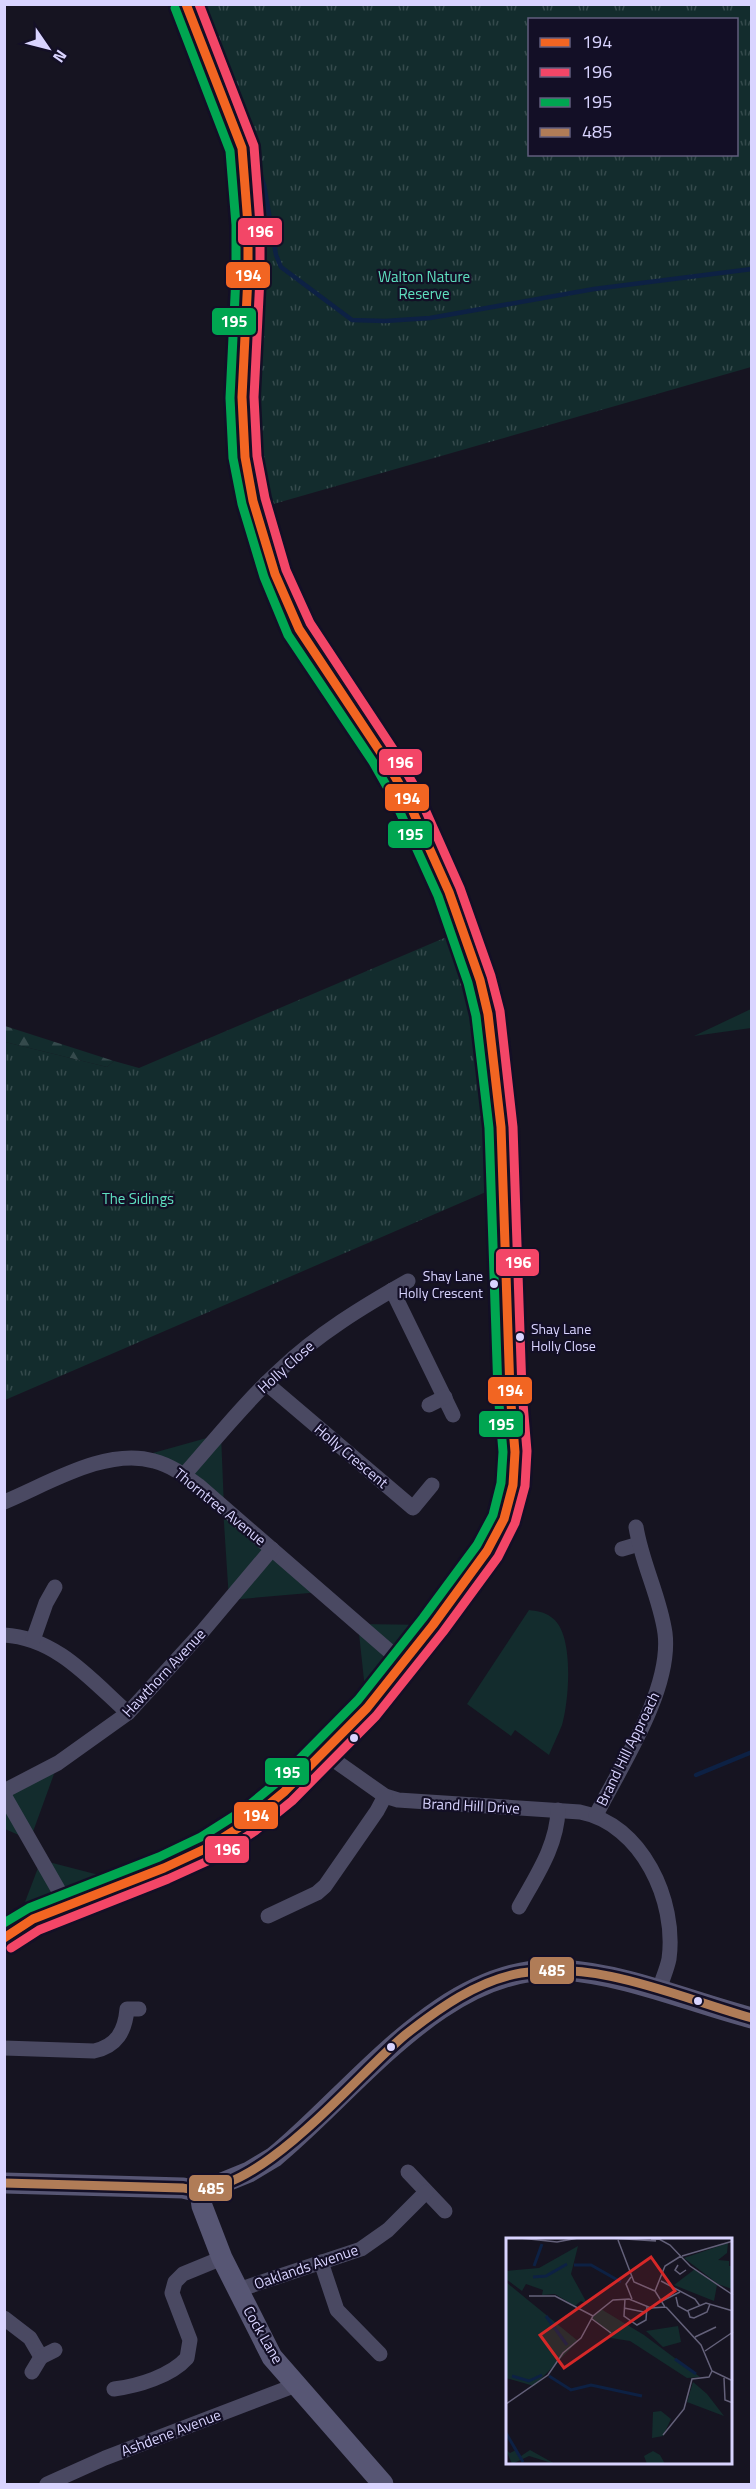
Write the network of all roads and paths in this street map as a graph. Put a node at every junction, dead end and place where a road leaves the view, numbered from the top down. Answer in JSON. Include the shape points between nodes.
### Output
{"nodes":[{"id":1,"x":186,"y":4,"type":"edge"},
{"id":2,"x":408,"y":1281,"type":"dead end"},
{"id":3,"x":392,"y":1290,"type":"junction"},
{"id":4,"x":266,"y":1383,"type":"junction"},
{"id":5,"x":445,"y":1397,"type":"junction"},
{"id":6,"x":429,"y":1405,"type":"dead end"},
{"id":7,"x":453,"y":1415,"type":"dead end"},
{"id":8,"x":184,"y":1475,"type":"junction"},
{"id":9,"x":432,"y":1485,"type":"dead end"},
{"id":10,"x":4,"y":1502,"type":"edge"},
{"id":11,"x":636,"y":1527,"type":"dead end"},
{"id":12,"x":639,"y":1544,"type":"junction"},
{"id":13,"x":622,"y":1549,"type":"dead end"},
{"id":14,"x":272,"y":1550,"type":"junction"},
{"id":15,"x":56,"y":1587,"type":"dead end"},
{"id":16,"x":4,"y":1635,"type":"edge"},
{"id":17,"x":33,"y":1640,"type":"junction"},
{"id":18,"x":403,"y":1663,"type":"junction"},
{"id":19,"x":128,"y":1713,"type":"junction"},
{"id":20,"x":324,"y":1753,"type":"junction"},
{"id":21,"x":4,"y":1793,"type":"edge"},
{"id":22,"x":385,"y":1796,"type":"junction"},
{"id":23,"x":558,"y":1810,"type":"junction"},
{"id":24,"x":596,"y":1815,"type":"junction"},
{"id":25,"x":518,"y":1898,"type":"dead end"},
{"id":26,"x":67,"y":1905,"type":"junction"},
{"id":27,"x":269,"y":1917,"type":"dead end"},
{"id":28,"x":4,"y":1938,"type":"edge"},
{"id":29,"x":659,"y":1990,"type":"junction"},
{"id":30,"x":139,"y":2009,"type":"dead end"},
{"id":31,"x":752,"y":2018,"type":"edge"},
{"id":32,"x":4,"y":2048,"type":"edge"},
{"id":33,"x":408,"y":2172,"type":"dead end"},
{"id":34,"x":4,"y":2183,"type":"edge"},
{"id":35,"x":200,"y":2192,"type":"junction"},
{"id":36,"x":426,"y":2192,"type":"junction"},
{"id":37,"x":445,"y":2211,"type":"dead end"},
{"id":38,"x":222,"y":2258,"type":"junction"},
{"id":39,"x":321,"y":2262,"type":"junction"},
{"id":40,"x":238,"y":2290,"type":"junction"},
{"id":41,"x":4,"y":2318,"type":"edge"},
{"id":42,"x":380,"y":2354,"type":"dead end"},
{"id":43,"x":32,"y":2372,"type":"dead end"},
{"id":44,"x":122,"y":2383,"type":"dead end"},
{"id":45,"x":296,"y":2385,"type":"junction"},
{"id":46,"x":47,"y":2484,"type":"edge"},
{"id":47,"x":383,"y":2484,"type":"edge"}],
"edges":[{"from":1,"to":18,"type":"main road","via":[[242,148],[248,225],[242,397],[245,457],[275,574],[299,629],[383,756],[431,848],[480,980],[492,1040],[501,1127],[515,1452],[513,1485],[504,1519],[487,1551]]},
{"from":2,"to":3,"type":"street","name":"Holly Close"},
{"from":3,"to":4,"type":"street","name":"Holly Close","via":[[318,1338]]},
{"from":3,"to":5,"type":"street"},
{"from":4,"to":8,"type":"street","name":"Holly Close"},
{"from":4,"to":9,"type":"street","name":"Holly Crescent","via":[[413,1508]]},
{"from":5,"to":6,"type":"street"},
{"from":5,"to":7,"type":"street"},
{"from":8,"to":10,"type":"street","name":"Thorntree Avenue","via":[[152,1460],[116,1458],[97,1462]]},
{"from":8,"to":14,"type":"street","name":"Thorntree Avenue"},
{"from":11,"to":12,"type":"street","name":"Brand Hill Approach"},
{"from":12,"to":13,"type":"street"},
{"from":12,"to":24,"type":"street","name":"Brand Hill Approach","via":[[662,1616],[666,1663],[651,1708]]},
{"from":14,"to":18,"type":"street","name":"Thorntree Avenue"},
{"from":14,"to":19,"type":"street","name":"Hawthorn Avenue"},
{"from":15,"to":17,"type":"street","via":[[45,1603]]},
{"from":16,"to":17,"type":"street"},
{"from":17,"to":19,"type":"street","via":[[67,1658]]},
{"from":18,"to":20,"type":"main road"},
{"from":19,"to":21,"type":"street","name":"Hawthorn Avenue","via":[[58,1762]]},
{"from":20,"to":22,"type":"street","name":"Brand Hill Drive"},
{"from":20,"to":26,"type":"main road","via":[[249,1821],[207,1848]]},
{"from":21,"to":26,"type":"street"},
{"from":22,"to":23,"type":"street","name":"Brand Hill Drive","via":[[412,1803]]},
{"from":22,"to":27,"type":"street","via":[[325,1886]]},
{"from":23,"to":24,"type":"street","name":"Brand Hill Drive"},
{"from":23,"to":25,"type":"street","via":[[552,1844]]},
{"from":24,"to":29,"type":"street","via":[[635,1847],[660,1889],[668,1913],[670,1943],[669,1961]]},
{"from":26,"to":28,"type":"main road","via":[[33,1919]]},
{"from":29,"to":31,"type":"main road"},
{"from":29,"to":35,"type":"main road","via":[[563,1970],[527,1971],[495,1979],[456,1998],[418,2026],[274,2157]]},
{"from":30,"to":32,"type":"street","via":[[127,2009],[121,2034],[105,2048]]},
{"from":33,"to":36,"type":"street"},
{"from":34,"to":35,"type":"main road","via":[[183,2188]]},
{"from":35,"to":38,"type":"main road","name":"Cock Lane"},
{"from":36,"to":37,"type":"street"},
{"from":36,"to":39,"type":"street","name":"Oaklands Avenue","via":[[376,2240]]},
{"from":38,"to":40,"type":"main road","name":"Cock Lane"},
{"from":38,"to":44,"type":"street","via":[[183,2274],[175,2282],[172,2294],[190,2340],[188,2358],[172,2370]]},
{"from":39,"to":40,"type":"street","name":"Oaklands Avenue"},
{"from":39,"to":42,"type":"street","via":[[338,2310]]},
{"from":40,"to":45,"type":"main road","name":"Cock Lane","via":[[272,2357]]},
{"from":41,"to":43,"type":"street","via":[[48,2353]]},
{"from":45,"to":46,"type":"street","name":"Ashdene Avenue"},
{"from":45,"to":47,"type":"main road","name":"Cock Lane"}]}
